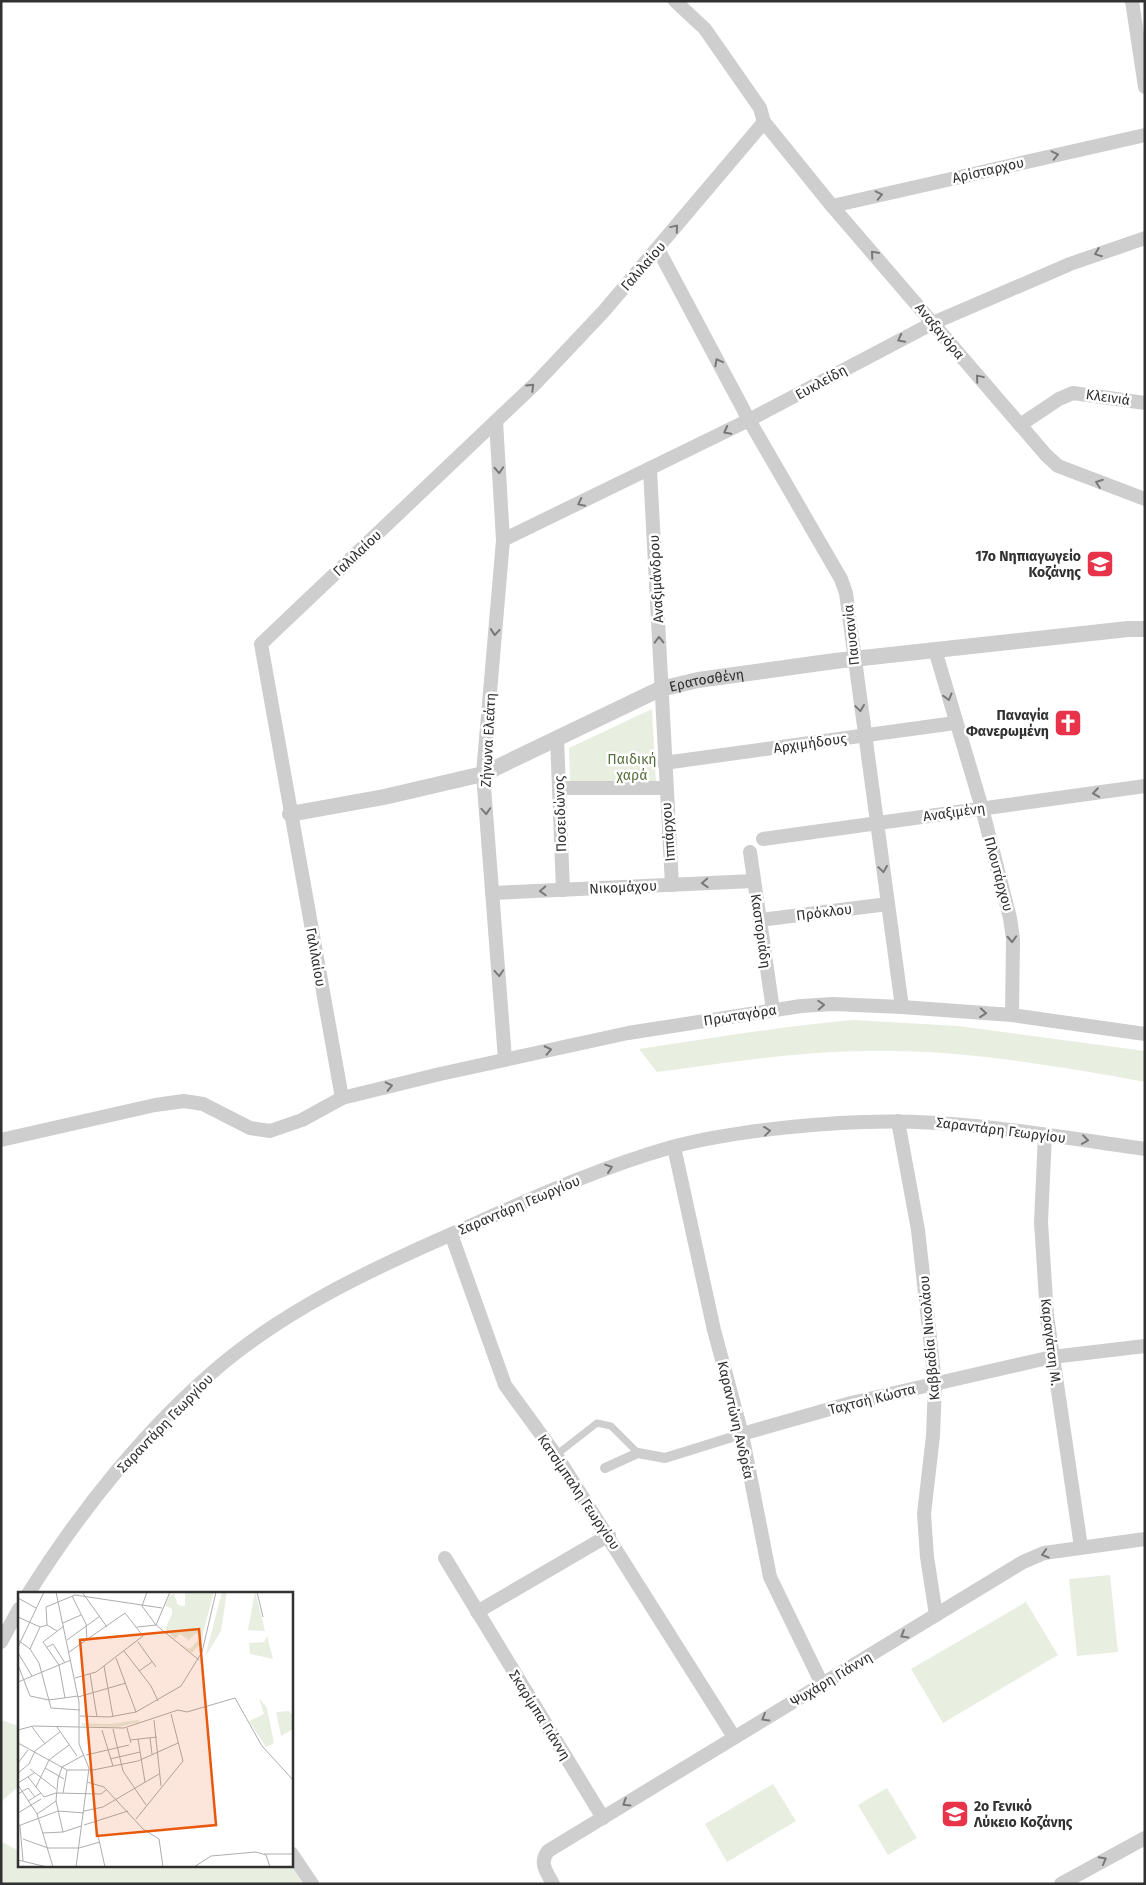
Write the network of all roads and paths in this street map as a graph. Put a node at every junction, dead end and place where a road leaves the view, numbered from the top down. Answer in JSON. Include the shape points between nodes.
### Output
{"nodes":[{"id":1,"x":676,"y":1,"type":"edge"},
{"id":2,"x":1132,"y":1,"type":"edge"},
{"id":3,"x":1145,"y":87,"type":"edge"},
{"id":4,"x":764,"y":122,"type":"junction"},
{"id":5,"x":1145,"y":135,"type":"edge"},
{"id":6,"x":832,"y":206,"type":"junction"},
{"id":7,"x":1145,"y":238,"type":"edge"},
{"id":8,"x":658,"y":249,"type":"junction"},
{"id":9,"x":933,"y":323,"type":"junction"},
{"id":10,"x":1145,"y":403,"type":"edge"},
{"id":11,"x":749,"y":420,"type":"junction"},
{"id":12,"x":496,"y":421,"type":"junction"},
{"id":13,"x":1020,"y":425,"type":"junction"},
{"id":14,"x":650,"y":470,"type":"junction"},
{"id":15,"x":1145,"y":499,"type":"edge"},
{"id":16,"x":503,"y":540,"type":"junction"},
{"id":17,"x":1145,"y":629,"type":"edge"},
{"id":18,"x":935,"y":650,"type":"junction"},
{"id":19,"x":854,"y":659,"type":"junction"},
{"id":20,"x":660,"y":689,"type":"junction"},
{"id":21,"x":955,"y":723,"type":"junction"},
{"id":22,"x":864,"y":736,"type":"junction"},
{"id":23,"x":557,"y":738,"type":"junction"},
{"id":24,"x":664,"y":764,"type":"junction"},
{"id":25,"x":483,"y":774,"type":"junction"},
{"id":26,"x":1145,"y":786,"type":"edge"},
{"id":27,"x":559,"y":788,"type":"junction"},
{"id":28,"x":666,"y":788,"type":"junction"},
{"id":29,"x":982,"y":808,"type":"junction"},
{"id":30,"x":290,"y":814,"type":"junction"},
{"id":31,"x":876,"y":823,"type":"junction"},
{"id":32,"x":763,"y":839,"type":"dead end"},
{"id":33,"x":750,"y":852,"type":"dead end"},
{"id":34,"x":754,"y":881,"type":"junction"},
{"id":35,"x":672,"y":885,"type":"junction"},
{"id":36,"x":563,"y":890,"type":"junction"},
{"id":37,"x":492,"y":893,"type":"junction"},
{"id":38,"x":888,"y":904,"type":"junction"},
{"id":39,"x":760,"y":920,"type":"junction"},
{"id":40,"x":902,"y":1006,"type":"junction"},
{"id":41,"x":773,"y":1010,"type":"junction"},
{"id":42,"x":1012,"y":1015,"type":"junction"},
{"id":43,"x":1145,"y":1034,"type":"edge"},
{"id":44,"x":505,"y":1059,"type":"junction"},
{"id":45,"x":342,"y":1098,"type":"junction"},
{"id":46,"x":898,"y":1121,"type":"junction"},
{"id":47,"x":1045,"y":1135,"type":"junction"},
{"id":48,"x":1,"y":1140,"type":"edge"},
{"id":49,"x":674,"y":1146,"type":"junction"},
{"id":50,"x":1145,"y":1149,"type":"edge"},
{"id":51,"x":452,"y":1234,"type":"junction"},
{"id":52,"x":1145,"y":1346,"type":"edge"},
{"id":53,"x":1052,"y":1357,"type":"junction"},
{"id":54,"x":935,"y":1383,"type":"junction"},
{"id":55,"x":742,"y":1434,"type":"junction"},
{"id":56,"x":638,"y":1454,"type":"junction"},
{"id":57,"x":556,"y":1455,"type":"junction"},
{"id":58,"x":605,"y":1468,"type":"dead end"},
{"id":59,"x":609,"y":1535,"type":"junction"},
{"id":60,"x":1145,"y":1539,"type":"edge"},
{"id":61,"x":1081,"y":1547,"type":"junction"},
{"id":62,"x":445,"y":1558,"type":"dead end"},
{"id":63,"x":29,"y":1592,"type":"edge"},
{"id":64,"x":18,"y":1612,"type":"edge"},
{"id":65,"x":477,"y":1612,"type":"junction"},
{"id":66,"x":936,"y":1615,"type":"junction"},
{"id":67,"x":1,"y":1642,"type":"edge"},
{"id":68,"x":822,"y":1684,"type":"junction"},
{"id":69,"x":734,"y":1737,"type":"junction"},
{"id":70,"x":603,"y":1818,"type":"junction"},
{"id":71,"x":1145,"y":1838,"type":"edge"},
{"id":72,"x":292,"y":1855,"type":"edge"},
{"id":73,"x":1084,"y":1877,"type":"edge"},
{"id":74,"x":312,"y":1884,"type":"edge"},
{"id":75,"x":552,"y":1884,"type":"edge"},
{"id":76,"x":1061,"y":1884,"type":"edge"}],
"edges":[{"from":1,"to":4,"type":"street","name":"Αναξαγόρα","via":[[705,29],[722,52],[760,108]]},
{"from":2,"to":3,"type":"street"},
{"from":4,"to":6,"type":"street","name":"Αναξαγόρα"},
{"from":8,"to":4,"type":"street","name":"Γαλιλαίου","one_way":true},
{"from":6,"to":5,"type":"street","name":"Αρίσταρχου","one_way":true},
{"from":9,"to":6,"type":"street","name":"Αναξαγόρα","one_way":true},
{"from":7,"to":9,"type":"street","name":"Ευκλείδη","one_way":true,"via":[[1070,264]]},
{"from":11,"to":8,"type":"street","name":"Παυσανία","one_way":true},
{"from":12,"to":8,"type":"street","name":"Γαλιλαίου","one_way":true,"via":[[604,311]]},
{"from":9,"to":11,"type":"street","name":"Ευκλείδη","one_way":true},
{"from":13,"to":9,"type":"street","name":"Αναξαγόρα","one_way":true},
{"from":10,"to":13,"type":"street","name":"Κλεινιά","via":[[1073,393],[1059,398]]},
{"from":11,"to":14,"type":"street","name":"Ευκλείδη","one_way":true},
{"from":11,"to":19,"type":"street","name":"Παυσανία","via":[[841,579],[850,609]]},
{"from":12,"to":16,"type":"street","name":"Ζήνωνα Ελεάτη","one_way":true},
{"from":12,"to":30,"type":"street","name":"Γαλιλαίου","via":[[261,644]]},
{"from":15,"to":13,"type":"street","name":"Αναξαγόρα","one_way":true,"via":[[1058,466]]},
{"from":14,"to":16,"type":"street","name":"Ευκλείδη","one_way":true},
{"from":20,"to":14,"type":"street","name":"Αναξιμάνδρου","one_way":true},
{"from":16,"to":25,"type":"street","name":"Ζήνωνα Ελεάτη","one_way":true},
{"from":17,"to":18,"type":"street","name":"Ερατοσθένη"},
{"from":18,"to":19,"type":"street","name":"Ερατοσθένη"},
{"from":18,"to":21,"type":"street","name":"Πλουτάρχου","one_way":true},
{"from":19,"to":20,"type":"street","name":"Ερατοσθένη","via":[[698,680]]},
{"from":19,"to":22,"type":"street","name":"Παυσανία","one_way":true},
{"from":20,"to":23,"type":"street","name":"Ερατοσθένη"},
{"from":20,"to":24,"type":"street","name":"Ιππάρχου"},
{"from":21,"to":22,"type":"street","name":"Αρχιμήδους"},
{"from":21,"to":29,"type":"street","name":"Πλουτάρχου"},
{"from":22,"to":24,"type":"street","name":"Αρχιμήδους"},
{"from":22,"to":31,"type":"street","name":"Παυσανία"},
{"from":23,"to":25,"type":"street","name":"Ερατοσθένη"},
{"from":23,"to":27,"type":"street","name":"Ποσειδώνος"},
{"from":24,"to":28,"type":"street","name":"Ιππάρχου"},
{"from":25,"to":30,"type":"street","name":"Ερατοσθένη","via":[[384,798]]},
{"from":25,"to":37,"type":"street","name":"Ζήνωνα Ελεάτη","one_way":true},
{"from":26,"to":29,"type":"street","name":"Αναξιμένη","one_way":true},
{"from":27,"to":28,"type":"street"},
{"from":27,"to":36,"type":"street","name":"Ποσειδώνος"},
{"from":28,"to":35,"type":"street","name":"Ιππάρχου"},
{"from":29,"to":31,"type":"street","name":"Αναξιμένη"},
{"from":29,"to":42,"type":"street","name":"Πλουτάρχου","one_way":true,"via":[[1010,918],[1013,939]]},
{"from":30,"to":45,"type":"street","name":"Γαλιλαίου"},
{"from":31,"to":32,"type":"street","name":"Αναξιμένη"},
{"from":31,"to":38,"type":"street","name":"Παυσανία","one_way":true},
{"from":33,"to":34,"type":"street","name":"Καστοριάδη"},
{"from":34,"to":35,"type":"street","name":"Νικομάχου","one_way":true},
{"from":34,"to":39,"type":"street","name":"Καστοριάδη"},
{"from":35,"to":36,"type":"street","name":"Νικομάχου"},
{"from":36,"to":37,"type":"street","name":"Νικομάχου","one_way":true},
{"from":37,"to":44,"type":"street","name":"Ζήνωνα Ελεάτη","one_way":true},
{"from":38,"to":39,"type":"street","name":"Πρόκλου"},
{"from":38,"to":40,"type":"street","name":"Παυσανία"},
{"from":39,"to":41,"type":"street","name":"Καστοριάδη"},
{"from":41,"to":40,"type":"street","name":"Πρωταγόρα","one_way":true,"via":[[833,1004]]},
{"from":40,"to":42,"type":"street","name":"Πρωταγόρα","one_way":true},
{"from":44,"to":41,"type":"street","name":"Πρωταγόρα","one_way":true,"via":[[628,1033]]},
{"from":42,"to":43,"type":"street","name":"Πρωταγόρα"},
{"from":45,"to":44,"type":"street","name":"Πρωταγόρα","one_way":true},
{"from":45,"to":48,"type":"street","name":"Πρωταγόρα","via":[[302,1120],[270,1131],[245,1126],[203,1104],[184,1101]]},
{"from":46,"to":47,"type":"street","name":"Σαραντάρη Γεωργίου","via":[[980,1125]]},
{"from":49,"to":46,"type":"street","name":"Σαραντάρη Γεωργίου","one_way":true,"via":[[774,1130]]},
{"from":46,"to":54,"type":"street","name":"Καββαδία Νικολάου","via":[[918,1230]]},
{"from":47,"to":50,"type":"street","name":"Σαραντάρη Γεωργίου","one_way":true},
{"from":47,"to":53,"type":"street","name":"Καραγάτση Μ.","via":[[1042,1261]]},
{"from":51,"to":49,"type":"street","name":"Σαραντάρη Γεωργίου","one_way":true,"via":[[593,1173]]},
{"from":49,"to":55,"type":"street","name":"Καραντώνη Ανδρέα","via":[[714,1330]]},
{"from":51,"to":57,"type":"street","name":"Κατσίμπαλη Γεωργίου","via":[[505,1385]]},
{"from":51,"to":63,"type":"street","name":"Σαραντάρη Γεωργίου","via":[[368,1273],[312,1304],[222,1364],[180,1404],[86,1508]]},
{"from":52,"to":53,"type":"street","name":"Ταχτσή Κώστα"},
{"from":53,"to":54,"type":"street","name":"Ταχτσή Κώστα"},
{"from":53,"to":61,"type":"street","name":"Καραγάτση Μ."},
{"from":54,"to":55,"type":"street","name":"Ταχτσή Κώστα"},
{"from":54,"to":66,"type":"street","name":"Καββαδία Νικολάου","via":[[924,1514]]},
{"from":55,"to":56,"type":"street","name":"Ταχτσή Κώστα","via":[[665,1458]]},
{"from":55,"to":68,"type":"street","name":"Καραντώνη Ανδρέα","via":[[770,1577]]},
{"from":56,"to":57,"type":"lane","via":[[611,1426],[597,1423]]},
{"from":56,"to":58,"type":"street"},
{"from":57,"to":59,"type":"street","name":"Κατσίμπαλη Γεωργίου"},
{"from":59,"to":65,"type":"street"},
{"from":59,"to":69,"type":"street","name":"Κατσίμπαλη Γεωργίου"},
{"from":60,"to":61,"type":"street","name":"Ψυχάρη Γιάννη"},
{"from":61,"to":66,"type":"street","name":"Ψυχάρη Γιάννη","one_way":true,"via":[[1044,1553],[1023,1562]]},
{"from":62,"to":65,"type":"street","name":"Σκαρίμπα Γιάννη"},
{"from":64,"to":67,"type":"street"},
{"from":65,"to":70,"type":"street","name":"Σκαρίμπα Γιάννη"},
{"from":66,"to":68,"type":"street","name":"Ψυχάρη Γιάννη","one_way":true},
{"from":68,"to":69,"type":"street","name":"Ψυχάρη Γιάννη","one_way":true},
{"from":69,"to":70,"type":"street","name":"Ψυχάρη Γιάννη","one_way":true},
{"from":70,"to":75,"type":"street","name":"Ψυχάρη Γιάννη","via":[[548,1851],[543,1866]]},
{"from":73,"to":71,"type":"street","one_way":true},
{"from":72,"to":74,"type":"street"},
{"from":73,"to":76,"type":"street"}]}
